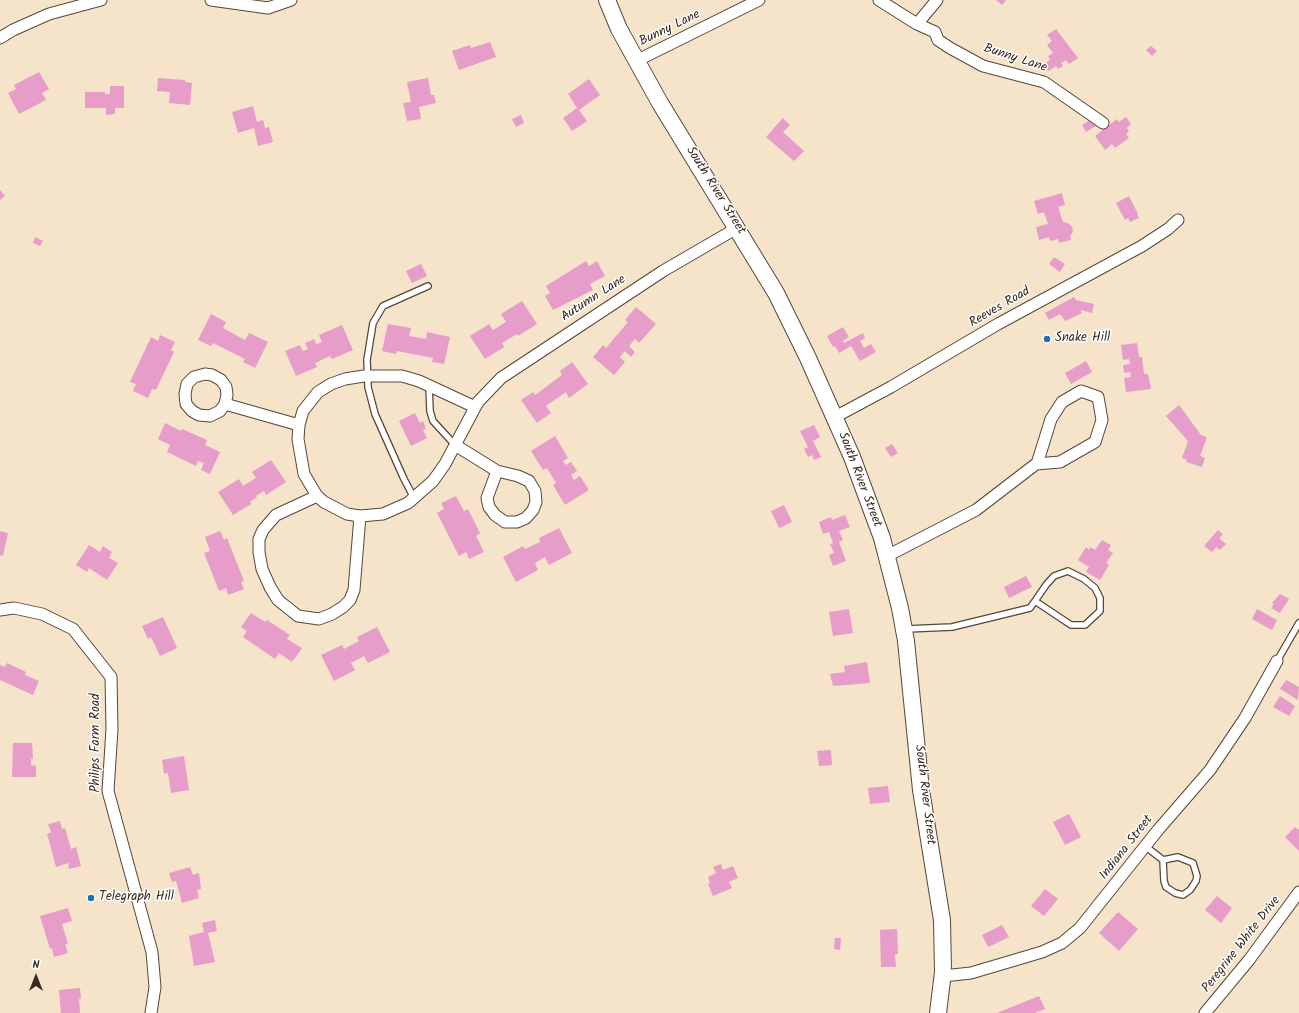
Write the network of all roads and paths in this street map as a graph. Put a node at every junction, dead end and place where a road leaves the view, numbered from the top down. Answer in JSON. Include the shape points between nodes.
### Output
{"nodes":[{"id":1,"x":101,"y":0,"type":"edge"},
{"id":2,"x":211,"y":0,"type":"edge"},
{"id":3,"x":291,"y":0,"type":"edge"},
{"id":4,"x":607,"y":0,"type":"edge"},
{"id":5,"x":759,"y":0,"type":"edge"},
{"id":6,"x":879,"y":0,"type":"edge"},
{"id":7,"x":937,"y":0,"type":"edge"},
{"id":8,"x":917,"y":24,"type":"junction"},
{"id":9,"x":0,"y":38,"type":"edge"},
{"id":10,"x":636,"y":61,"type":"junction"},
{"id":11,"x":1103,"y":123,"type":"dead end"},
{"id":12,"x":1178,"y":220,"type":"dead end"},
{"id":13,"x":738,"y":228,"type":"junction"},
{"id":14,"x":428,"y":286,"type":"dead end"},
{"id":15,"x":367,"y":376,"type":"junction"},
{"id":16,"x":429,"y":385,"type":"junction"},
{"id":17,"x":225,"y":404,"type":"dead end"},
{"id":18,"x":475,"y":407,"type":"junction"},
{"id":19,"x":834,"y":417,"type":"junction"},
{"id":20,"x":299,"y":425,"type":"junction"},
{"id":21,"x":455,"y":445,"type":"junction"},
{"id":22,"x":1037,"y":464,"type":"junction"},
{"id":23,"x":497,"y":471,"type":"junction"},
{"id":24,"x":316,"y":496,"type":"junction"},
{"id":25,"x":414,"y":498,"type":"junction"},
{"id":26,"x":360,"y":516,"type":"junction"},
{"id":27,"x":887,"y":556,"type":"junction"},
{"id":28,"x":1035,"y":601,"type":"junction"},
{"id":29,"x":0,"y":610,"type":"edge"},
{"id":30,"x":1299,"y":623,"type":"edge"},
{"id":31,"x":904,"y":630,"type":"junction"},
{"id":32,"x":1278,"y":662,"type":"joint"},
{"id":33,"x":1145,"y":846,"type":"junction"},
{"id":34,"x":1163,"y":860,"type":"junction"},
{"id":35,"x":1299,"y":892,"type":"edge"},
{"id":36,"x":943,"y":976,"type":"junction"},
{"id":37,"x":151,"y":1013,"type":"edge"},
{"id":38,"x":938,"y":1013,"type":"edge"},
{"id":39,"x":1205,"y":1013,"type":"edge"}],
"edges":[{"from":1,"to":9,"type":"street","via":[[49,14]]},
{"from":2,"to":3,"type":"street","via":[[268,8]]},
{"from":4,"to":10,"type":"street","name":"South River Street"},
{"from":5,"to":10,"type":"street","name":"Bunny Lane"},
{"from":6,"to":8,"type":"street","name":"Bunny Lane"},
{"from":7,"to":8,"type":"street"},
{"from":8,"to":11,"type":"street","name":"Bunny Lane","via":[[934,32],[938,40],[983,66],[1044,82]]},
{"from":10,"to":13,"type":"street","name":"South River Street"},
{"from":12,"to":19,"type":"street","name":"Reeves Road","via":[[1142,246]]},
{"from":13,"to":18,"type":"street","name":"Autumn Lane","via":[[663,271],[525,361],[501,378]]},
{"from":13,"to":19,"type":"street","name":"South River Street","via":[[776,293]]},
{"from":14,"to":15,"type":"lane","via":[[390,301],[378,312],[370,338]]},
{"from":15,"to":16,"type":"street","name":"Autumn Lane","via":[[402,376]]},
{"from":15,"to":20,"type":"street","name":"Autumn Lane","via":[[345,379],[318,392],[303,411]]},
{"from":15,"to":25,"type":"lane","via":[[375,414]]},
{"from":16,"to":18,"type":"street","name":"Autumn Lane"},
{"from":16,"to":21,"type":"lane","via":[[433,421]]},
{"from":17,"to":20,"type":"street"},
{"from":18,"to":21,"type":"street","name":"Autumn Lane"},
{"from":19,"to":27,"type":"street","name":"South River Street","via":[[852,457]]},
{"from":20,"to":24,"type":"street","name":"Autumn Lane","via":[[301,463]]},
{"from":21,"to":23,"type":"street"},
{"from":21,"to":25,"type":"street","name":"Autumn Lane","via":[[433,481]]},
{"from":22,"to":22,"type":"street","via":[[1060,462],[1095,442],[1102,420],[1098,397],[1081,391],[1062,402],[1051,419]]},
{"from":22,"to":27,"type":"street","via":[[976,510]]},
{"from":23,"to":23,"type":"street","via":[[487,498],[494,516],[505,522],[517,522],[526,518],[536,502],[535,491],[529,481]]},
{"from":24,"to":26,"type":"street","name":"Autumn Lane","via":[[334,509]]},
{"from":24,"to":26,"type":"street","via":[[276,515],[266,526],[260,539],[262,569],[270,587],[278,600],[298,616],[319,619],[332,614],[350,600],[354,590]]},
{"from":25,"to":26,"type":"street","name":"Autumn Lane","via":[[396,510]]},
{"from":27,"to":31,"type":"street","name":"South River Street"},
{"from":28,"to":28,"type":"lane","via":[[1054,576],[1068,571],[1095,588],[1100,598],[1100,611],[1085,625],[1071,625]]},
{"from":28,"to":31,"type":"lane","via":[[1030,608],[952,628]]},
{"from":29,"to":37,"type":"street","name":"Philips Farm Road","via":[[14,608],[42,614],[73,629],[111,677],[112,729],[108,791],[152,952],[156,987]]},
{"from":30,"to":32,"type":"lane"},
{"from":31,"to":36,"type":"street","name":"South River Street","via":[[921,790],[942,920]]},
{"from":32,"to":33,"type":"street","name":"Indiana Street","via":[[1210,770]]},
{"from":33,"to":34,"type":"lane"},
{"from":33,"to":36,"type":"street","name":"Indiana Street","via":[[1080,928],[1062,943],[1042,952],[971,973]]},
{"from":34,"to":34,"type":"lane","via":[[1166,887],[1183,895],[1190,890],[1197,876],[1193,863],[1178,856]]},
{"from":35,"to":39,"type":"street","name":"Peregrine White Drive","via":[[1235,978]]},
{"from":36,"to":38,"type":"street","name":"South River Street"}]}
